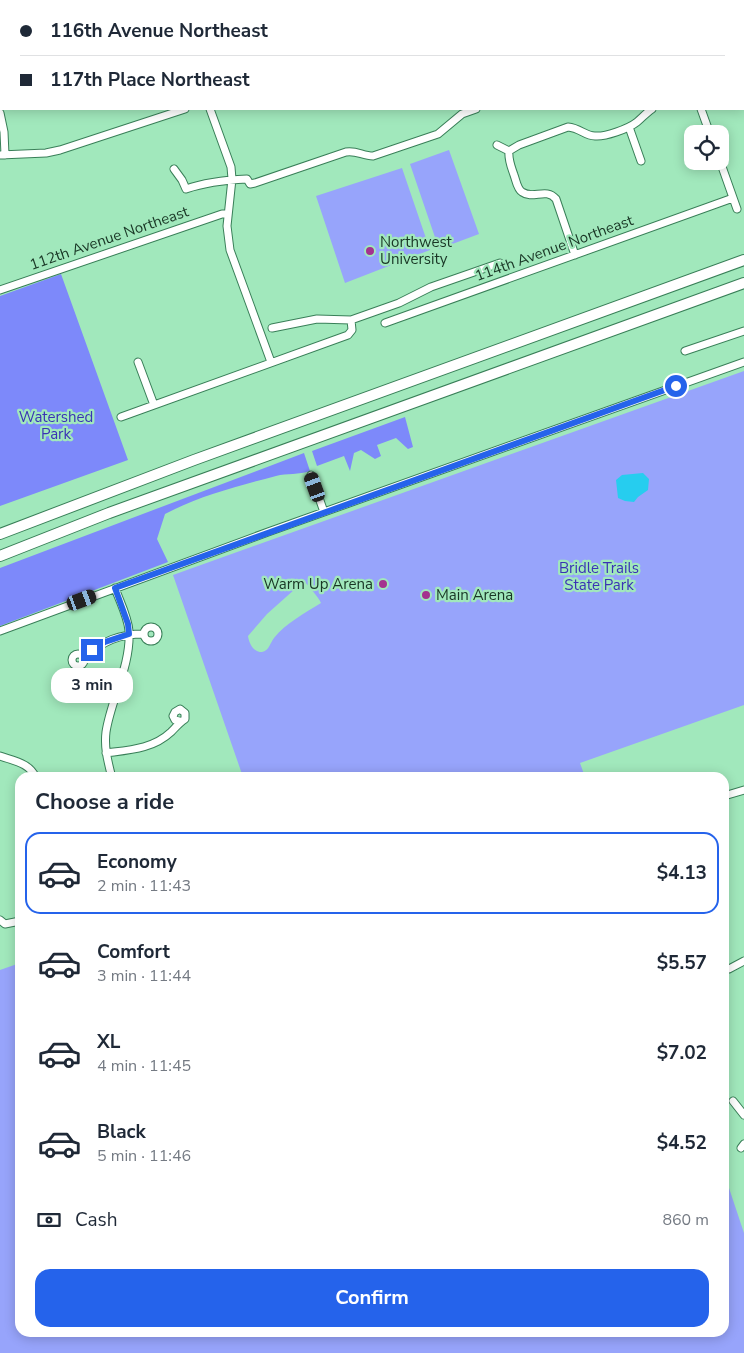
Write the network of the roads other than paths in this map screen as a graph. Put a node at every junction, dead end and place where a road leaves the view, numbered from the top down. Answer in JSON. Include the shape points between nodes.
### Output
{"nodes":[{"id":1,"x":182,"y":110,"type":"edge"},
{"id":2,"x":210,"y":110,"type":"edge"},
{"id":3,"x":473,"y":110,"type":"edge"},
{"id":4,"x":651,"y":110,"type":"edge"},
{"id":5,"x":701,"y":110,"type":"edge"},
{"id":6,"x":0,"y":113,"type":"edge"},
{"id":7,"x":707,"y":125,"type":"edge"},
{"id":8,"x":629,"y":127,"type":"junction"},
{"id":9,"x":497,"y":145,"type":"dead end"},
{"id":10,"x":509,"y":151,"type":"junction"},
{"id":11,"x":3,"y":155,"type":"edge"},
{"id":12,"x":641,"y":161,"type":"dead end"},
{"id":13,"x":174,"y":169,"type":"dead end"},
{"id":14,"x":723,"y":170,"type":"edge"},
{"id":15,"x":232,"y":179,"type":"junction"},
{"id":16,"x":733,"y":198,"type":"junction"},
{"id":17,"x":737,"y":209,"type":"dead end"},
{"id":18,"x":228,"y":214,"type":"junction"},
{"id":19,"x":575,"y":255,"type":"junction"},
{"id":20,"x":744,"y":260,"type":"edge"},
{"id":21,"x":500,"y":263,"type":"dead end"},
{"id":22,"x":744,"y":283,"type":"edge"},
{"id":23,"x":0,"y":290,"type":"edge"},
{"id":24,"x":351,"y":320,"type":"junction"},
{"id":25,"x":385,"y":323,"type":"dead end"},
{"id":26,"x":272,"y":328,"type":"dead end"},
{"id":27,"x":744,"y":331,"type":"edge"},
{"id":28,"x":685,"y":351,"type":"dead end"},
{"id":29,"x":138,"y":362,"type":"dead end"},
{"id":30,"x":271,"y":362,"type":"junction"},
{"id":31,"x":744,"y":362,"type":"edge"},
{"id":32,"x":154,"y":405,"type":"junction"},
{"id":33,"x":121,"y":417,"type":"dead end"},
{"id":34,"x":311,"y":475,"type":"dead end"},
{"id":35,"x":324,"y":512,"type":"junction"},
{"id":36,"x":0,"y":534,"type":"edge"},
{"id":37,"x":0,"y":556,"type":"edge"},
{"id":38,"x":115,"y":588,"type":"junction"},
{"id":39,"x":0,"y":631,"type":"edge"},
{"id":40,"x":129,"y":634,"type":"junction"},
{"id":41,"x":144,"y":634,"type":"dead end"},
{"id":42,"x":84,"y":656,"type":"dead end"},
{"id":43,"x":179,"y":721,"type":"dead end"},
{"id":44,"x":106,"y":753,"type":"junction"},
{"id":45,"x":0,"y":756,"type":"edge"},
{"id":46,"x":33,"y":772,"type":"edge"},
{"id":47,"x":111,"y":772,"type":"edge"},
{"id":48,"x":744,"y":790,"type":"edge"},
{"id":49,"x":729,"y":794,"type":"edge"},
{"id":50,"x":2,"y":921,"type":"edge"},
{"id":51,"x":15,"y":922,"type":"edge"},
{"id":52,"x":744,"y":962,"type":"edge"},
{"id":53,"x":729,"y":969,"type":"edge"},
{"id":54,"x":733,"y":1101,"type":"dead end"},
{"id":55,"x":744,"y":1115,"type":"edge"}],
"edges":[{"from":1,"to":11,"type":"street","via":[[60,150]]},
{"from":2,"to":15,"type":"street","via":[[231,167]]},
{"from":3,"to":15,"type":"street","via":[[452,120],[438,134],[373,156],[351,151],[255,183],[250,184],[247,179]]},
{"from":4,"to":8,"type":"street"},
{"from":5,"to":7,"type":"street"},
{"from":6,"to":11,"type":"street","via":[[4,132]]},
{"from":8,"to":10,"type":"street","via":[[594,136],[568,127],[519,144]]},
{"from":8,"to":12,"type":"street"},
{"from":9,"to":10,"type":"street"},
{"from":10,"to":19,"type":"street","via":[[508,159],[523,193],[547,193],[556,199]]},
{"from":13,"to":15,"type":"street","via":[[186,189],[206,182]]},
{"from":14,"to":16,"type":"street"},
{"from":15,"to":18,"type":"street"},
{"from":16,"to":17,"type":"street"},
{"from":16,"to":19,"type":"street","name":"114th Avenue Northeast"},
{"from":18,"to":23,"type":"street","name":"112th Avenue Northeast"},
{"from":18,"to":30,"type":"street","via":[[230,250]]},
{"from":19,"to":25,"type":"street","name":"114th Avenue Northeast"},
{"from":20,"to":36,"type":"highway"},
{"from":21,"to":24,"type":"street"},
{"from":22,"to":37,"type":"highway","via":[[109,513]]},
{"from":24,"to":26,"type":"street","via":[[317,318]]},
{"from":24,"to":30,"type":"street","via":[[352,330],[348,335]]},
{"from":27,"to":28,"type":"street"},
{"from":29,"to":32,"type":"street"},
{"from":30,"to":32,"type":"street"},
{"from":31,"to":35,"type":"street"},
{"from":32,"to":33,"type":"street"},
{"from":34,"to":35,"type":"street"},
{"from":35,"to":38,"type":"street"},
{"from":38,"to":39,"type":"street"},
{"from":38,"to":40,"type":"street"},
{"from":40,"to":41,"type":"street"},
{"from":40,"to":42,"type":"street","via":[[105,642]]},
{"from":40,"to":44,"type":"street","via":[[124,668],[106,732]]},
{"from":43,"to":44,"type":"street","via":[[170,733],[153,744]]},
{"from":44,"to":47,"type":"street"},
{"from":45,"to":46,"type":"street","via":[[28,766]]},
{"from":48,"to":49,"type":"street"},
{"from":50,"to":51,"type":"street"},
{"from":52,"to":53,"type":"street"},
{"from":54,"to":55,"type":"street"}]}
